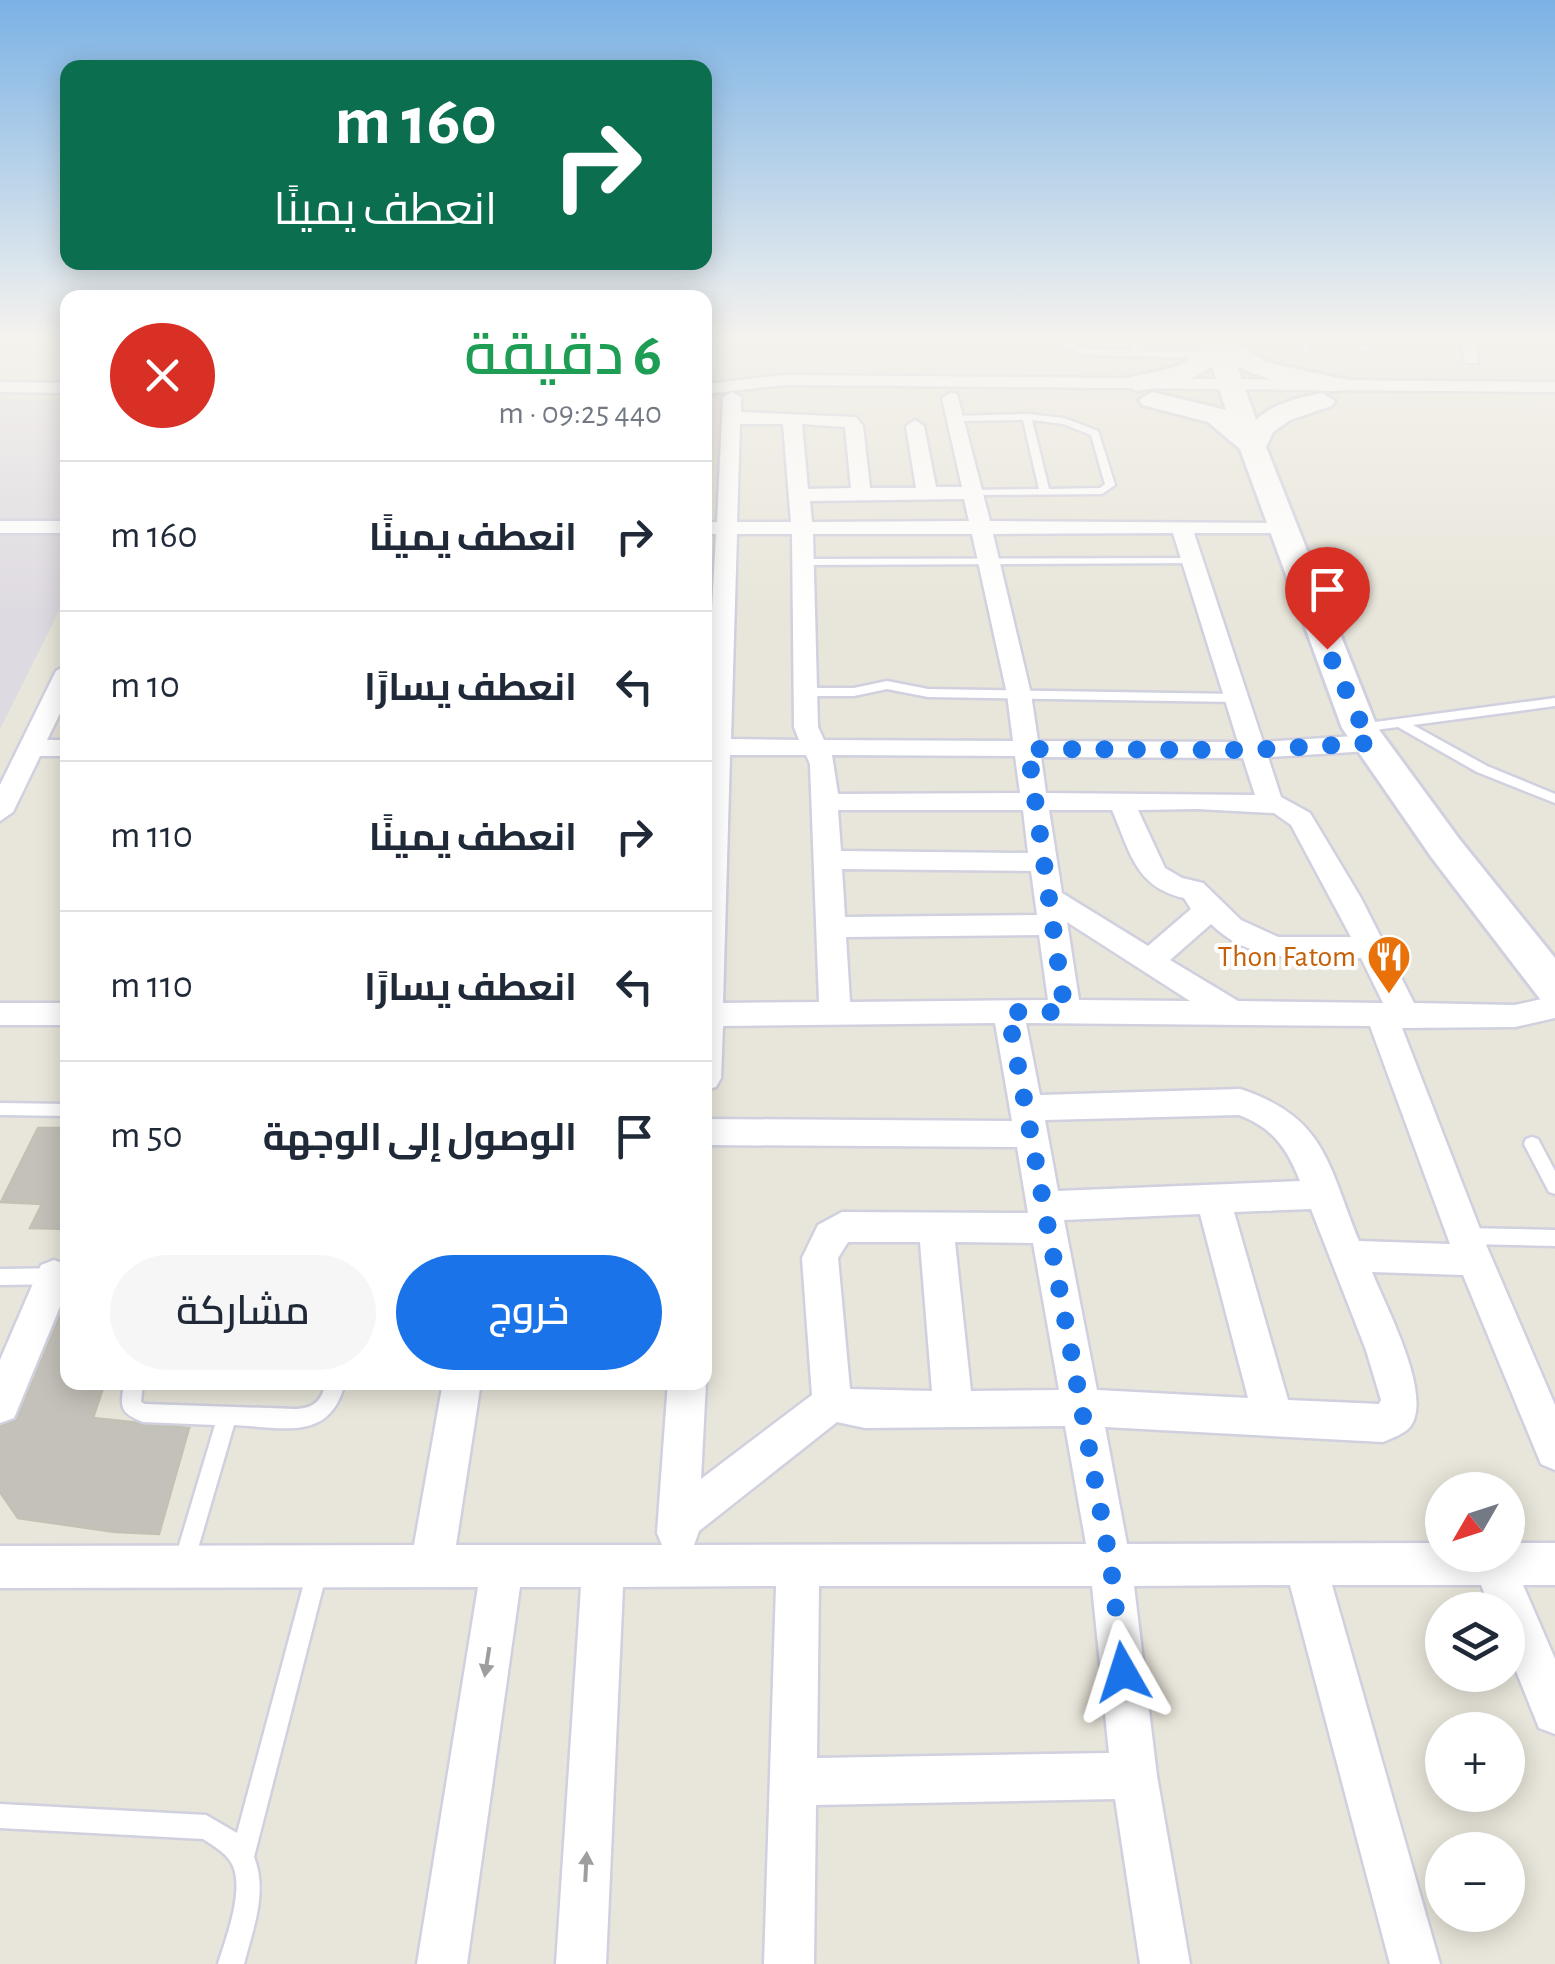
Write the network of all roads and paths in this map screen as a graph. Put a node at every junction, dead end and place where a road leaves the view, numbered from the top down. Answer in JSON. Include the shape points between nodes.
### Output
{"nodes":[{"id":1,"x":729,"y":430,"type":"edge"},
{"id":2,"x":793,"y":430,"type":"edge"},
{"id":3,"x":854,"y":430,"type":"edge"},
{"id":4,"x":916,"y":430,"type":"edge"},
{"id":5,"x":959,"y":430,"type":"edge"},
{"id":6,"x":1030,"y":430,"type":"edge"},
{"id":7,"x":1086,"y":430,"type":"edge"},
{"id":8,"x":1233,"y":430,"type":"edge"},
{"id":9,"x":1246,"y":430,"type":"edge"},
{"id":10,"x":1262,"y":430,"type":"edge"},
{"id":11,"x":1252,"y":446,"type":"junction"},
{"id":12,"x":1045,"y":492,"type":"junction"},
{"id":13,"x":861,"y":493,"type":"junction"},
{"id":14,"x":927,"y":493,"type":"junction"},
{"id":15,"x":972,"y":493,"type":"junction"},
{"id":16,"x":800,"y":495,"type":"junction"},
{"id":17,"x":0,"y":526,"type":"edge"},
{"id":18,"x":1181,"y":526,"type":"junction"},
{"id":19,"x":1283,"y":526,"type":"junction"},
{"id":20,"x":981,"y":527,"type":"junction"},
{"id":21,"x":60,"y":528,"type":"edge"},
{"id":22,"x":716,"y":528,"type":"edge"},
{"id":23,"x":802,"y":528,"type":"junction"},
{"id":24,"x":803,"y":562,"type":"junction"},
{"id":25,"x":1195,"y":562,"type":"junction"},
{"id":26,"x":990,"y":563,"type":"junction"},
{"id":27,"x":60,"y":688,"type":"edge"},
{"id":28,"x":806,"y":692,"type":"junction"},
{"id":29,"x":1019,"y":694,"type":"junction"},
{"id":30,"x":1236,"y":698,"type":"junction"},
{"id":31,"x":1555,"y":702,"type":"edge"},
{"id":32,"x":1401,"y":723,"type":"junction"},
{"id":33,"x":1365,"y":735,"type":"junction"},
{"id":34,"x":712,"y":747,"type":"edge"},
{"id":35,"x":30,"y":748,"type":"junction"},
{"id":36,"x":60,"y":748,"type":"edge"},
{"id":37,"x":817,"y":749,"type":"junction"},
{"id":38,"x":1028,"y":749,"type":"junction"},
{"id":39,"x":1251,"y":750,"type":"junction"},
{"id":40,"x":1555,"y":799,"type":"edge"},
{"id":41,"x":1036,"y":800,"type":"junction"},
{"id":42,"x":1121,"y":801,"type":"junction"},
{"id":43,"x":826,"y":802,"type":"junction"},
{"id":44,"x":1270,"y":802,"type":"junction"},
{"id":45,"x":0,"y":812,"type":"edge"},
{"id":46,"x":828,"y":860,"type":"junction"},
{"id":47,"x":1044,"y":862,"type":"junction"},
{"id":48,"x":1206,"y":900,"type":"junction"},
{"id":49,"x":1050,"y":911,"type":"junction"},
{"id":50,"x":832,"y":927,"type":"junction"},
{"id":51,"x":1372,"y":947,"type":"junction"},
{"id":52,"x":1150,"y":961,"type":"junction"},
{"id":53,"x":1555,"y":988,"type":"edge"},
{"id":54,"x":1555,"y":1007,"type":"edge"},
{"id":55,"x":1008,"y":1012,"type":"junction"},
{"id":56,"x":1065,"y":1012,"type":"junction"},
{"id":57,"x":835,"y":1013,"type":"junction"},
{"id":58,"x":0,"y":1014,"type":"edge"},
{"id":59,"x":60,"y":1014,"type":"edge"},
{"id":60,"x":1235,"y":1014,"type":"junction"},
{"id":61,"x":712,"y":1016,"type":"edge"},
{"id":62,"x":1394,"y":1017,"type":"junction"},
{"id":63,"x":0,"y":1108,"type":"edge"},
{"id":64,"x":60,"y":1110,"type":"edge"},
{"id":65,"x":1028,"y":1121,"type":"junction"},
{"id":66,"x":712,"y":1132,"type":"edge"},
{"id":67,"x":1532,"y":1144,"type":"dead end"},
{"id":68,"x":1555,"y":1187,"type":"edge"},
{"id":69,"x":1322,"y":1194,"type":"junction"},
{"id":70,"x":1214,"y":1199,"type":"junction"},
{"id":71,"x":1046,"y":1217,"type":"junction"},
{"id":72,"x":936,"y":1226,"type":"junction"},
{"id":73,"x":1555,"y":1238,"type":"edge"},
{"id":74,"x":1470,"y":1248,"type":"junction"},
{"id":75,"x":1347,"y":1256,"type":"junction"},
{"id":76,"x":60,"y":1276,"type":"edge"},
{"id":77,"x":0,"y":1277,"type":"edge"},
{"id":78,"x":60,"y":1278,"type":"edge"},
{"id":79,"x":132,"y":1390,"type":"edge"},
{"id":80,"x":334,"y":1390,"type":"edge"},
{"id":81,"x":461,"y":1390,"type":"edge"},
{"id":82,"x":686,"y":1390,"type":"edge"},
{"id":83,"x":832,"y":1404,"type":"junction"},
{"id":84,"x":0,"y":1406,"type":"edge"},
{"id":85,"x":953,"y":1408,"type":"junction"},
{"id":86,"x":1083,"y":1408,"type":"junction"},
{"id":87,"x":227,"y":1416,"type":"junction"},
{"id":88,"x":1273,"y":1417,"type":"junction"},
{"id":89,"x":1555,"y":1451,"type":"edge"},
{"id":90,"x":678,"y":1522,"type":"junction"},
{"id":91,"x":1525,"y":1564,"type":"edge"},
{"id":92,"x":1555,"y":1564,"type":"edge"},
{"id":93,"x":318,"y":1565,"type":"junction"},
{"id":94,"x":432,"y":1565,"type":"junction"},
{"id":95,"x":1425,"y":1565,"type":"edge"},
{"id":96,"x":183,"y":1566,"type":"junction"},
{"id":97,"x":502,"y":1566,"type":"junction"},
{"id":98,"x":604,"y":1566,"type":"junction"},
{"id":99,"x":676,"y":1566,"type":"junction"},
{"id":100,"x":798,"y":1566,"type":"junction"},
{"id":101,"x":0,"y":1567,"type":"edge"},
{"id":102,"x":1111,"y":1567,"type":"junction"},
{"id":103,"x":1306,"y":1567,"type":"junction"},
{"id":104,"x":1496,"y":1572,"type":"edge"},
{"id":105,"x":1555,"y":1712,"type":"edge"},
{"id":106,"x":1134,"y":1776,"type":"junction"},
{"id":107,"x":796,"y":1782,"type":"junction"},
{"id":108,"x":0,"y":1816,"type":"edge"},
{"id":109,"x":243,"y":1854,"type":"junction"},
{"id":110,"x":231,"y":1964,"type":"edge"},
{"id":111,"x":442,"y":1964,"type":"edge"},
{"id":112,"x":581,"y":1964,"type":"edge"},
{"id":113,"x":789,"y":1964,"type":"edge"},
{"id":114,"x":1165,"y":1964,"type":"edge"},
{"id":115,"x":1414,"y":1964,"type":"edge"}],
"edges":[{"from":1,"to":22,"type":"street"},
{"from":2,"to":16,"type":"street"},
{"from":3,"to":13,"type":"street"},
{"from":4,"to":14,"type":"street"},
{"from":5,"to":15,"type":"street"},
{"from":6,"to":12,"type":"lane"},
{"from":7,"to":12,"type":"lane","via":[[1095,433],[1110,484],[1102,491]]},
{"from":8,"to":11,"type":"main road"},
{"from":9,"to":11,"type":"main road"},
{"from":10,"to":11,"type":"main road"},
{"from":11,"to":19,"type":"main road"},
{"from":12,"to":15,"type":"lane"},
{"from":13,"to":14,"type":"street"},
{"from":13,"to":16,"type":"street"},
{"from":14,"to":15,"type":"street"},
{"from":15,"to":20,"type":"street"},
{"from":16,"to":23,"type":"street"},
{"from":17,"to":21,"type":"street"},
{"from":18,"to":19,"type":"street"},
{"from":18,"to":20,"type":"street"},
{"from":18,"to":25,"type":"street"},
{"from":19,"to":33,"type":"main road"},
{"from":20,"to":23,"type":"street"},
{"from":20,"to":26,"type":"street"},
{"from":22,"to":23,"type":"street"},
{"from":22,"to":34,"type":"street"},
{"from":23,"to":24,"type":"street"},
{"from":24,"to":26,"type":"lane"},
{"from":24,"to":28,"type":"street"},
{"from":25,"to":26,"type":"lane"},
{"from":25,"to":30,"type":"street"},
{"from":26,"to":29,"type":"street"},
{"from":27,"to":35,"type":"street"},
{"from":28,"to":29,"type":"lane","via":[[886,685],[928,693]]},
{"from":28,"to":37,"type":"street","via":[[806,727]]},
{"from":29,"to":30,"type":"lane"},
{"from":29,"to":38,"type":"street"},
{"from":30,"to":39,"type":"street"},
{"from":31,"to":32,"type":"lane"},
{"from":32,"to":33,"type":"lane"},
{"from":32,"to":40,"type":"lane"},
{"from":33,"to":39,"type":"street"},
{"from":33,"to":53,"type":"main road"},
{"from":34,"to":37,"type":"street"},
{"from":35,"to":36,"type":"street"},
{"from":35,"to":45,"type":"street"},
{"from":37,"to":38,"type":"street"},
{"from":37,"to":43,"type":"street"},
{"from":38,"to":39,"type":"street"},
{"from":38,"to":41,"type":"street"},
{"from":39,"to":44,"type":"street"},
{"from":41,"to":42,"type":"street"},
{"from":41,"to":43,"type":"street"},
{"from":41,"to":47,"type":"street"},
{"from":42,"to":44,"type":"street"},
{"from":42,"to":48,"type":"street","via":[[1154,874]]},
{"from":43,"to":46,"type":"street"},
{"from":44,"to":51,"type":"street","via":[[1300,820]]},
{"from":46,"to":47,"type":"street"},
{"from":46,"to":50,"type":"street"},
{"from":47,"to":49,"type":"street"},
{"from":48,"to":51,"type":"street","via":[[1231,927],[1274,948]]},
{"from":48,"to":52,"type":"street","via":[[1205,913]]},
{"from":49,"to":50,"type":"street"},
{"from":49,"to":52,"type":"street"},
{"from":49,"to":56,"type":"street"},
{"from":50,"to":57,"type":"street"},
{"from":51,"to":62,"type":"street"},
{"from":52,"to":60,"type":"street"},
{"from":54,"to":62,"type":"street","via":[[1515,1016]]},
{"from":55,"to":56,"type":"street"},
{"from":55,"to":57,"type":"street"},
{"from":55,"to":65,"type":"street"},
{"from":56,"to":60,"type":"street"},
{"from":57,"to":61,"type":"street"},
{"from":58,"to":59,"type":"street"},
{"from":60,"to":62,"type":"street"},
{"from":62,"to":74,"type":"street"},
{"from":63,"to":64,"type":"lane"},
{"from":65,"to":66,"type":"street"},
{"from":65,"to":69,"type":"street","via":[[1240,1102],[1287,1123]]},
{"from":65,"to":71,"type":"street"},
{"from":67,"to":68,"type":"lane"},
{"from":69,"to":70,"type":"street"},
{"from":69,"to":75,"type":"street"},
{"from":70,"to":71,"type":"street"},
{"from":70,"to":88,"type":"street"},
{"from":71,"to":72,"type":"street"},
{"from":71,"to":86,"type":"street"},
{"from":72,"to":83,"type":"street","via":[[842,1227],[822,1245]]},
{"from":72,"to":85,"type":"street"},
{"from":73,"to":74,"type":"lane"},
{"from":74,"to":75,"type":"street"},
{"from":74,"to":89,"type":"street"},
{"from":75,"to":88,"type":"street","via":[[1390,1366],[1400,1400],[1396,1415],[1383,1423]]},
{"from":76,"to":77,"type":"lane"},
{"from":78,"to":84,"type":"street"},
{"from":79,"to":87,"type":"lane","via":[[136,1411]]},
{"from":80,"to":87,"type":"lane","via":[[319,1415]]},
{"from":81,"to":94,"type":"street"},
{"from":82,"to":90,"type":"street"},
{"from":83,"to":85,"type":"street"},
{"from":83,"to":90,"type":"street"},
{"from":85,"to":86,"type":"street"},
{"from":86,"to":88,"type":"street"},
{"from":86,"to":102,"type":"street"},
{"from":87,"to":96,"type":"lane"},
{"from":90,"to":99,"type":"street"},
{"from":91,"to":92,"type":"street"},
{"from":93,"to":94,"type":"street"},
{"from":93,"to":96,"type":"street"},
{"from":93,"to":109,"type":"lane"},
{"from":94,"to":97,"type":"street"},
{"from":95,"to":103,"type":"street"},
{"from":96,"to":101,"type":"street"},
{"from":97,"to":98,"type":"street"},
{"from":97,"to":111,"type":"street","one_way":true},
{"from":98,"to":99,"type":"street"},
{"from":112,"to":98,"type":"street","one_way":true},
{"from":99,"to":100,"type":"street"},
{"from":100,"to":102,"type":"street"},
{"from":100,"to":107,"type":"street"},
{"from":102,"to":103,"type":"street"},
{"from":102,"to":106,"type":"street"},
{"from":103,"to":115,"type":"street"},
{"from":104,"to":105,"type":"street"},
{"from":106,"to":107,"type":"street"},
{"from":106,"to":114,"type":"street"},
{"from":107,"to":113,"type":"street"},
{"from":108,"to":109,"type":"lane","via":[[206,1827]]},
{"from":109,"to":110,"type":"lane","via":[[248,1893]]}]}
